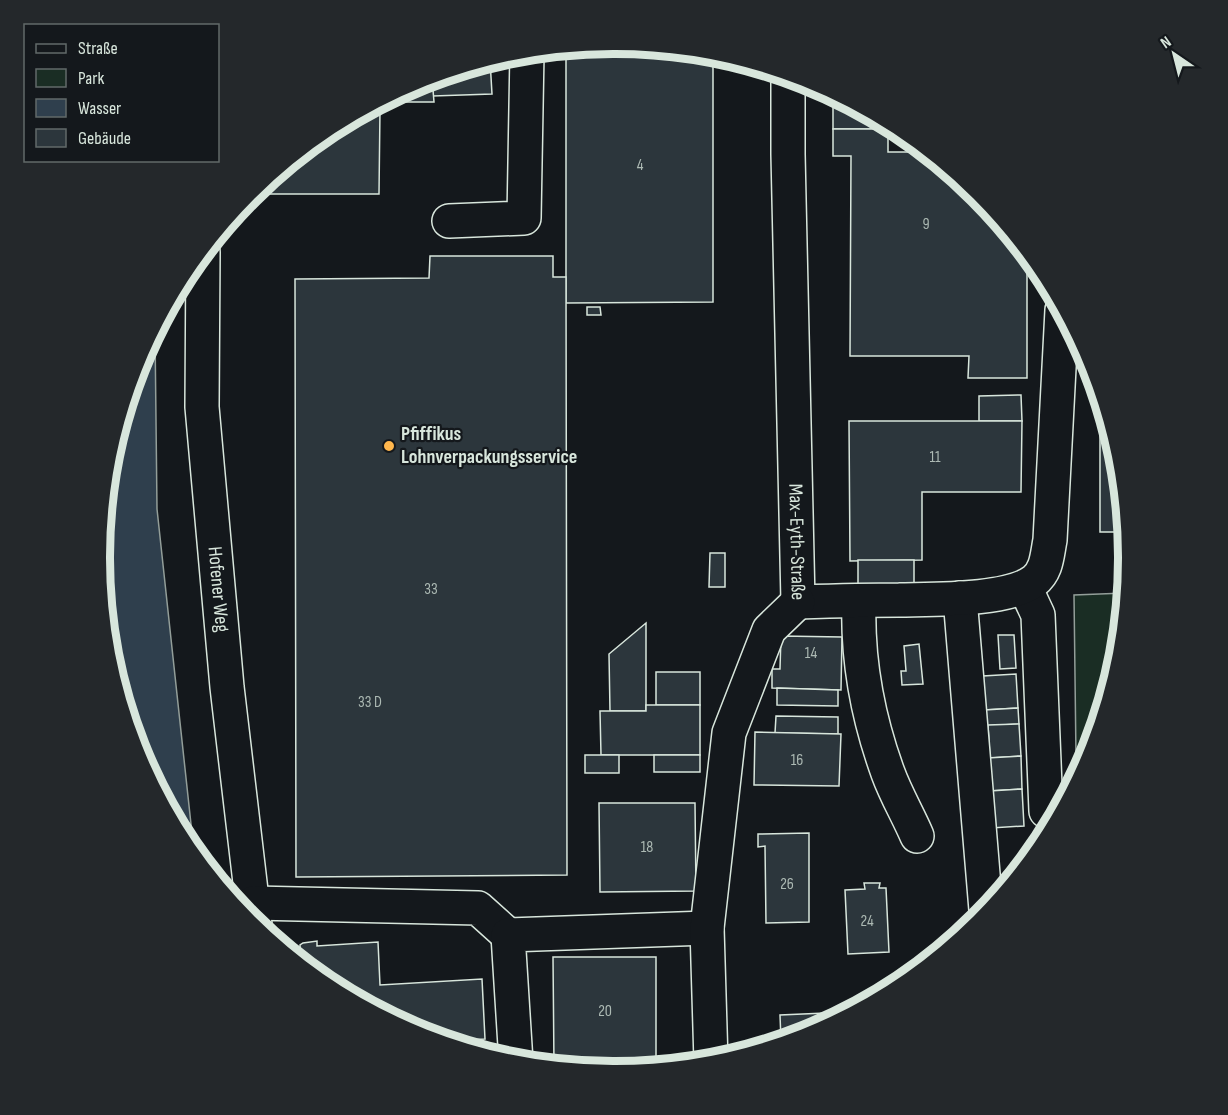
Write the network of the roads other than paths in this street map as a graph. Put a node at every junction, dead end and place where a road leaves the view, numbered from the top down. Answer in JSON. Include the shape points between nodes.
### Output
{"nodes":[{"id":1,"x":527,"y":62,"type":"edge"},
{"id":2,"x":788,"y":85,"type":"edge"},
{"id":3,"x":449,"y":221,"type":"dead end"},
{"id":4,"x":203,"y":267,"type":"edge"},
{"id":5,"x":1061,"y":326,"type":"edge"},
{"id":6,"x":1025,"y":586,"type":"junction"},
{"id":7,"x":960,"y":598,"type":"junction"},
{"id":8,"x":859,"y":601,"type":"junction"},
{"id":9,"x":798,"y":602,"type":"junction"},
{"id":10,"x":1049,"y":811,"type":"edge"},
{"id":11,"x":917,"y":836,"type":"dead end"},
{"id":12,"x":985,"y":898,"type":"edge"},
{"id":13,"x":253,"y":909,"type":"edge"},
{"id":14,"x":258,"y":914,"type":"edge"},
{"id":15,"x":706,"y":928,"type":"junction"},
{"id":16,"x":508,"y":935,"type":"junction"},
{"id":17,"x":515,"y":1051,"type":"edge"},
{"id":18,"x":711,"y":1051,"type":"edge"}],
"edges":[{"from":1,"to":3,"type":"street","via":[[524,218]]},
{"from":2,"to":9,"type":"street","name":"Max-Eyth-Straße"},
{"from":4,"to":13,"type":"street","name":"Hofener Weg","via":[[202,407],[227,687]]},
{"from":5,"to":6,"type":"street","via":[[1050,540],[1046,565],[1036,580]]},
{"from":6,"to":7,"type":"street","name":"Max-Eyth-Straße"},
{"from":6,"to":10,"type":"street","via":[[1038,615]]},
{"from":7,"to":8,"type":"street","name":"Max-Eyth-Straße"},
{"from":7,"to":12,"type":"street"},
{"from":8,"to":9,"type":"street","name":"Max-Eyth-Straße"},
{"from":8,"to":11,"type":"street","via":[[858,635],[873,726],[889,775]]},
{"from":9,"to":15,"type":"street","via":[[769,630],[729,733]]},
{"from":14,"to":16,"type":"street","via":[[478,908]]},
{"from":15,"to":16,"type":"street"},
{"from":15,"to":18,"type":"street"},
{"from":16,"to":17,"type":"street"}]}
